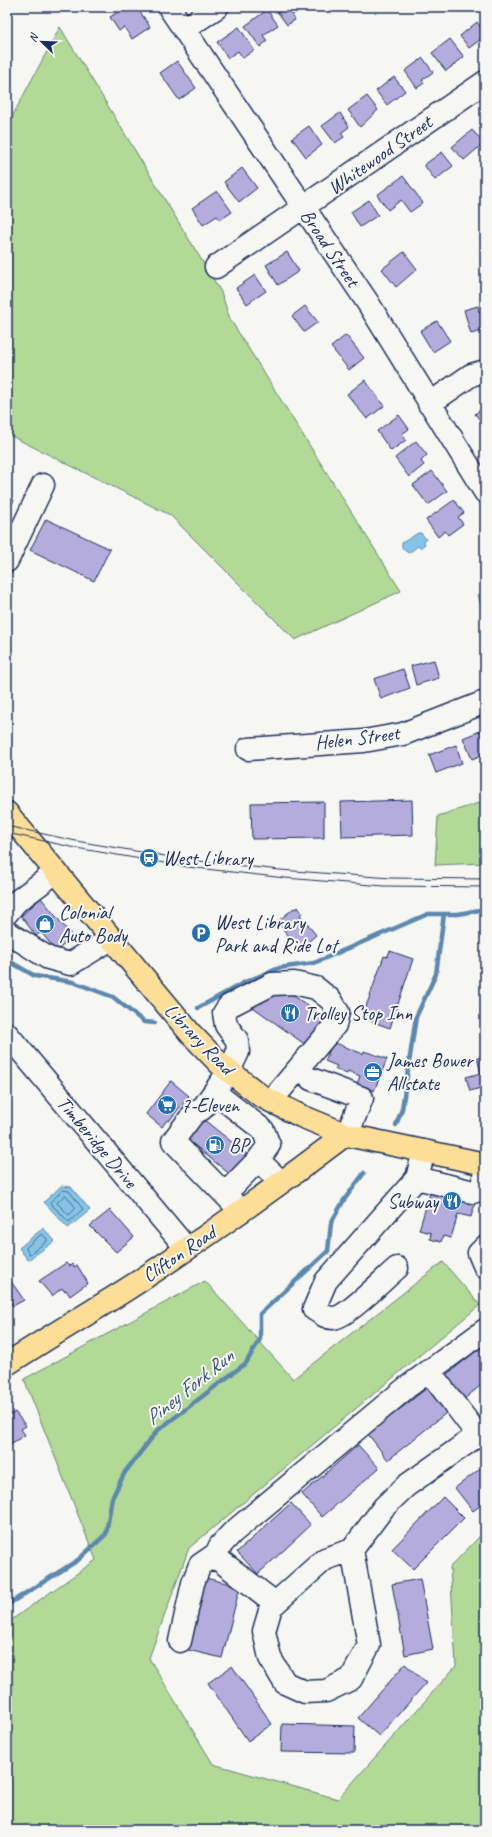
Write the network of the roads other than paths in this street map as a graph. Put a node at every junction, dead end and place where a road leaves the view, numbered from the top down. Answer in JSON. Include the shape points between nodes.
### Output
{"nodes":[{"id":1,"x":170,"y":7,"type":"edge"},
{"id":2,"x":217,"y":7,"type":"edge"},
{"id":3,"x":184,"y":29,"type":"junction"},
{"id":4,"x":485,"y":82,"type":"edge"},
{"id":5,"x":303,"y":208,"type":"junction"},
{"id":6,"x":216,"y":267,"type":"dead end"},
{"id":7,"x":485,"y":370,"type":"edge"},
{"id":8,"x":429,"y":404,"type":"junction"},
{"id":9,"x":43,"y":485,"type":"dead end"},
{"id":10,"x":485,"y":492,"type":"edge"},
{"id":11,"x":7,"y":561,"type":"edge"},
{"id":12,"x":485,"y":702,"type":"edge"},
{"id":13,"x":248,"y":748,"type":"dead end"},
{"id":14,"x":7,"y":813,"type":"edge"},
{"id":15,"x":56,"y":872,"type":"junction"},
{"id":16,"x":7,"y":913,"type":"edge"},
{"id":17,"x":7,"y":932,"type":"edge"},
{"id":18,"x":111,"y":939,"type":"junction"},
{"id":19,"x":7,"y":1034,"type":"edge"},
{"id":20,"x":228,"y":1071,"type":"junction"},
{"id":21,"x":311,"y":1079,"type":"dead end"},
{"id":22,"x":214,"y":1092,"type":"junction"},
{"id":23,"x":276,"y":1104,"type":"junction"},
{"id":24,"x":262,"y":1130,"type":"junction"},
{"id":25,"x":346,"y":1135,"type":"junction"},
{"id":26,"x":424,"y":1152,"type":"junction"},
{"id":27,"x":258,"y":1160,"type":"junction"},
{"id":28,"x":485,"y":1164,"type":"edge"},
{"id":29,"x":485,"y":1171,"type":"edge"},
{"id":30,"x":416,"y":1178,"type":"junction"},
{"id":31,"x":281,"y":1182,"type":"junction"},
{"id":32,"x":225,"y":1194,"type":"junction"},
{"id":33,"x":242,"y":1211,"type":"junction"},
{"id":34,"x":485,"y":1247,"type":"edge"},
{"id":35,"x":187,"y":1249,"type":"junction"},
{"id":36,"x":485,"y":1267,"type":"edge"},
{"id":37,"x":397,"y":1268,"type":"dead end"},
{"id":38,"x":485,"y":1330,"type":"edge"},
{"id":39,"x":7,"y":1364,"type":"edge"},
{"id":40,"x":429,"y":1371,"type":"junction"},
{"id":41,"x":481,"y":1432,"type":"edge"},
{"id":42,"x":352,"y":1550,"type":"junction"},
{"id":43,"x":216,"y":1554,"type":"junction"},
{"id":44,"x":275,"y":1603,"type":"junction"},
{"id":45,"x":180,"y":1641,"type":"dead end"}],
"edges":[{"from":1,"to":3,"type":"street","name":"Broad Street"},
{"from":2,"to":3,"type":"street"},
{"from":3,"to":5,"type":"street","name":"Broad Street"},
{"from":4,"to":5,"type":"street","name":"Whitewood Street"},
{"from":5,"to":6,"type":"street","name":"Whitewood Street"},
{"from":5,"to":8,"type":"street","name":"Broad Street","via":[[368,304]]},
{"from":7,"to":8,"type":"street","via":[[471,375]]},
{"from":8,"to":10,"type":"street","name":"Broad Street"},
{"from":9,"to":11,"type":"street"},
{"from":12,"to":13,"type":"street","name":"Helen Street","via":[[403,734],[364,741]]},
{"from":14,"to":15,"type":"main road","name":"Library Road"},
{"from":15,"to":16,"type":"street","via":[[16,902]]},
{"from":15,"to":18,"type":"main road","name":"Library Road"},
{"from":17,"to":18,"type":"street","via":[[48,958],[70,964]]},
{"from":18,"to":20,"type":"main road","name":"Library Road","via":[[191,1034]]},
{"from":19,"to":35,"type":"street","name":"Timberidge Drive"},
{"from":20,"to":22,"type":"street"},
{"from":20,"to":23,"type":"main road","name":"Library Road"},
{"from":20,"to":23,"type":"street","via":[[238,1052],[236,1040],[226,1025],[224,1013],[229,1006],[272,984],[294,983],[316,988],[331,1000],[338,1012],[335,1024]]},
{"from":21,"to":25,"type":"street","via":[[362,1098]]},
{"from":22,"to":24,"type":"street"},
{"from":22,"to":32,"type":"street","via":[[173,1141]]},
{"from":23,"to":24,"type":"street"},
{"from":23,"to":25,"type":"main road","name":"Library Road"},
{"from":24,"to":27,"type":"street","via":[[269,1145]]},
{"from":25,"to":26,"type":"main road","name":"Library Road"},
{"from":25,"to":31,"type":"main road","name":"Clifton Road"},
{"from":26,"to":28,"type":"main road","name":"Library Road"},
{"from":26,"to":30,"type":"street"},
{"from":27,"to":31,"type":"street"},
{"from":27,"to":32,"type":"street"},
{"from":29,"to":30,"type":"street","via":[[482,1189],[474,1192]]},
{"from":30,"to":37,"type":"street","via":[[326,1281],[314,1309],[325,1316],[335,1318],[350,1310]]},
{"from":31,"to":33,"type":"main road","name":"Clifton Road"},
{"from":32,"to":33,"type":"street"},
{"from":33,"to":35,"type":"main road","name":"Clifton Road"},
{"from":34,"to":36,"type":"street","via":[[479,1253]]},
{"from":35,"to":39,"type":"main road","name":"Clifton Road"},
{"from":38,"to":40,"type":"street"},
{"from":40,"to":41,"type":"street"},
{"from":40,"to":43,"type":"street","via":[[232,1533]]},
{"from":41,"to":42,"type":"street","via":[[406,1486],[384,1507]]},
{"from":42,"to":44,"type":"street","via":[[325,1559]]},
{"from":42,"to":44,"type":"street","via":[[369,1644],[351,1679],[326,1691],[305,1692],[285,1684],[270,1658],[264,1631],[271,1607]]},
{"from":43,"to":44,"type":"street","via":[[218,1559]]},
{"from":43,"to":45,"type":"street","via":[[200,1565],[193,1583]]}]}
